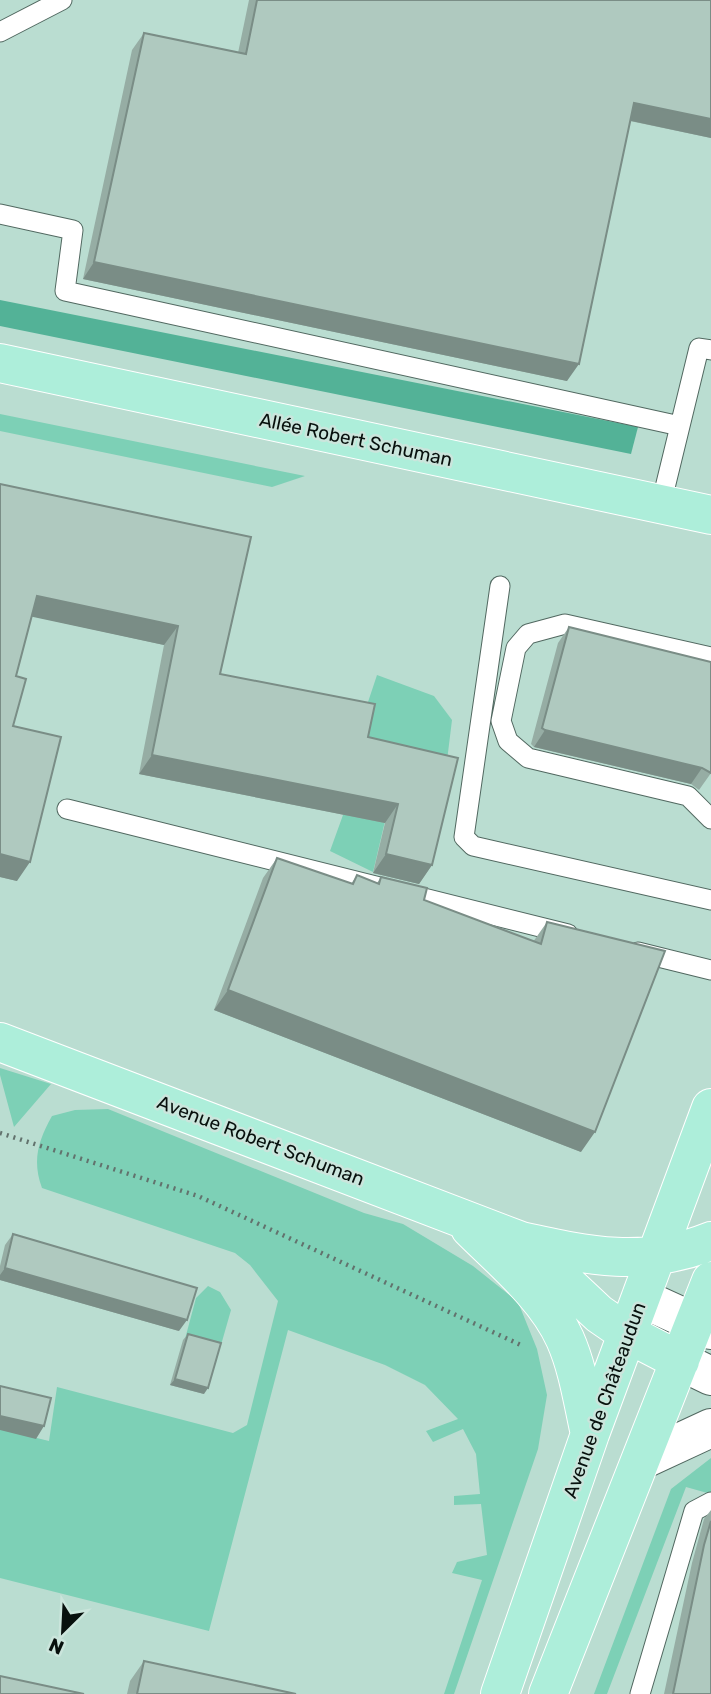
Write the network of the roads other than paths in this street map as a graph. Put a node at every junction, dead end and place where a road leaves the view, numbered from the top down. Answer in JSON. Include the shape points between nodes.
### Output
{"nodes":[{"id":1,"x":62,"y":0,"type":"edge"},
{"id":2,"x":0,"y":32,"type":"edge"},
{"id":3,"x":0,"y":214,"type":"edge"},
{"id":4,"x":711,"y":350,"type":"edge"},
{"id":5,"x":0,"y":363,"type":"edge"},
{"id":6,"x":680,"y":426,"type":"junction"},
{"id":7,"x":661,"y":505,"type":"junction"},
{"id":8,"x":711,"y":515,"type":"edge"},
{"id":9,"x":500,"y":586,"type":"dead end"},
{"id":10,"x":711,"y":657,"type":"edge"},
{"id":11,"x":67,"y":809,"type":"dead end"},
{"id":12,"x":711,"y":819,"type":"edge"},
{"id":13,"x":711,"y":897,"type":"edge"},
{"id":14,"x":590,"y":940,"type":"edge"},
{"id":15,"x":617,"y":946,"type":"edge"},
{"id":16,"x":711,"y":970,"type":"edge"},
{"id":17,"x":0,"y":1042,"type":"edge"},
{"id":18,"x":711,"y":1108,"type":"edge"},
{"id":19,"x":456,"y":1214,"type":"junction"},
{"id":20,"x":521,"y":1241,"type":"junction"},
{"id":21,"x":711,"y":1241,"type":"edge"},
{"id":22,"x":657,"y":1257,"type":"junction"},
{"id":23,"x":711,"y":1281,"type":"edge"},
{"id":24,"x":641,"y":1298,"type":"junction"},
{"id":25,"x":703,"y":1326,"type":"edge"},
{"id":26,"x":628,"y":1334,"type":"junction"},
{"id":27,"x":696,"y":1368,"type":"edge"},
{"id":28,"x":711,"y":1428,"type":"edge"},
{"id":29,"x":590,"y":1434,"type":"junction"},
{"id":30,"x":642,"y":1460,"type":"junction"},
{"id":31,"x":711,"y":1502,"type":"edge"},
{"id":32,"x":500,"y":1694,"type":"edge"},
{"id":33,"x":548,"y":1694,"type":"edge"},
{"id":34,"x":640,"y":1694,"type":"edge"}],
"edges":[{"from":1,"to":2,"type":"lane"},
{"from":3,"to":6,"type":"lane","via":[[74,230],[65,291]]},
{"from":4,"to":6,"type":"lane","via":[[699,348]]},
{"from":5,"to":7,"type":"main road","name":"Allée Robert Schuman"},
{"from":6,"to":7,"type":"lane"},
{"from":7,"to":8,"type":"main road","name":"Allée Robert Schuman"},
{"from":9,"to":13,"type":"lane","via":[[464,836],[473,846]]},
{"from":10,"to":12,"type":"lane","via":[[565,624],[528,634],[516,648],[501,721],[508,741],[528,758],[688,796]]},
{"from":11,"to":14,"type":"lane"},
{"from":15,"to":16,"type":"lane"},
{"from":17,"to":19,"type":"main road","name":"Avenue Robert Schuman"},
{"from":18,"to":22,"type":"main road","name":"Avenue de Châteaudun"},
{"from":19,"to":20,"type":"main road","name":"Avenue Robert Schuman"},
{"from":19,"to":29,"type":"main road","via":[[529,1288],[558,1326],[570,1354]]},
{"from":20,"to":22,"type":"main road","name":"Avenue Robert Schuman","via":[[599,1258]]},
{"from":20,"to":26,"type":"main road","name":"Avenue Robert Schuman","via":[[585,1302]]},
{"from":21,"to":22,"type":"main road","name":"Avenue Robert Schuman"},
{"from":22,"to":24,"type":"main road","name":"Avenue de Châteaudun"},
{"from":23,"to":25,"type":"main road"},
{"from":24,"to":25,"type":"street"},
{"from":24,"to":26,"type":"main road","name":"Avenue de Châteaudun"},
{"from":25,"to":27,"type":"main road"},
{"from":26,"to":27,"type":"main road","name":"Avenue Robert Schuman"},
{"from":26,"to":29,"type":"main road","name":"Avenue de Châteaudun"},
{"from":27,"to":30,"type":"main road"},
{"from":28,"to":30,"type":"street"},
{"from":29,"to":32,"type":"main road","name":"Avenue de Châteaudun"},
{"from":30,"to":33,"type":"main road"},
{"from":31,"to":34,"type":"lane","via":[[694,1511]]}]}
